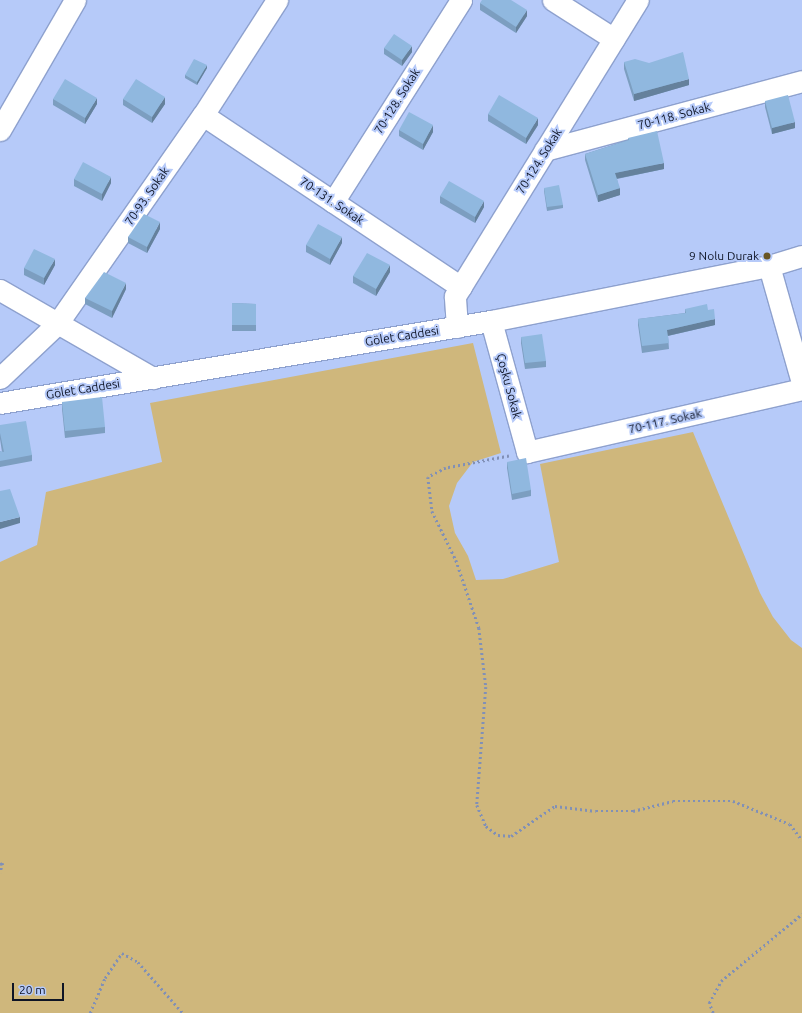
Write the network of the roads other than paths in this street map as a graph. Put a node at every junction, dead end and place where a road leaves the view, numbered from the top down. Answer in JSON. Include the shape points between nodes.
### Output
{"nodes":[{"id":1,"x":75,"y":0,"type":"edge"},
{"id":2,"x":277,"y":0,"type":"edge"},
{"id":3,"x":461,"y":0,"type":"edge"},
{"id":4,"x":553,"y":0,"type":"edge"},
{"id":5,"x":638,"y":0,"type":"edge"},
{"id":6,"x":614,"y":39,"type":"junction"},
{"id":7,"x":802,"y":81,"type":"edge"},
{"id":8,"x":203,"y":115,"type":"junction"},
{"id":9,"x":0,"y":130,"type":"edge"},
{"id":10,"x":545,"y":150,"type":"junction"},
{"id":11,"x":333,"y":202,"type":"junction"},
{"id":12,"x":802,"y":256,"type":"edge"},
{"id":13,"x":770,"y":266,"type":"junction"},
{"id":14,"x":461,"y":287,"type":"junction"},
{"id":15,"x":0,"y":290,"type":"edge"},
{"id":16,"x":491,"y":321,"type":"junction"},
{"id":17,"x":57,"y":324,"type":"junction"},
{"id":18,"x":457,"y":327,"type":"junction"},
{"id":19,"x":0,"y":378,"type":"edge"},
{"id":20,"x":153,"y":378,"type":"junction"},
{"id":21,"x":802,"y":383,"type":"edge"},
{"id":22,"x":802,"y":389,"type":"edge"},
{"id":23,"x":0,"y":403,"type":"edge"},
{"id":24,"x":527,"y":452,"type":"joint"}],
"edges":[{"from":1,"to":9,"type":"street"},
{"from":2,"to":8,"type":"street","name":"70-93. Sokak"},
{"from":3,"to":11,"type":"street","name":"70-128. Sokak"},
{"from":4,"to":6,"type":"street"},
{"from":5,"to":6,"type":"street","name":"70-124. Sokak"},
{"from":6,"to":10,"type":"street","name":"70-124. Sokak"},
{"from":7,"to":10,"type":"street","name":"70-118. Sokak"},
{"from":8,"to":11,"type":"street","name":"70-131. Sokak"},
{"from":8,"to":17,"type":"street","name":"70-93. Sokak"},
{"from":10,"to":14,"type":"street","name":"70-124. Sokak"},
{"from":11,"to":14,"type":"street","name":"70-131. Sokak"},
{"from":12,"to":13,"type":"street","name":"Gölet Caddesi"},
{"from":13,"to":16,"type":"street","name":"Gölet Caddesi"},
{"from":13,"to":21,"type":"street"},
{"from":14,"to":18,"type":"street","name":"70-124. Sokak","via":[[455,296]]},
{"from":15,"to":17,"type":"street"},
{"from":16,"to":18,"type":"street","name":"Gölet Caddesi"},
{"from":16,"to":24,"type":"street","name":"Çoşku Sokak"},
{"from":17,"to":19,"type":"street","name":"70-93. Sokak"},
{"from":17,"to":20,"type":"street"},
{"from":18,"to":20,"type":"street","name":"Gölet Caddesi"},
{"from":20,"to":23,"type":"street","name":"Gölet Caddesi"},
{"from":22,"to":24,"type":"street","name":"70-117. Sokak"}]}
